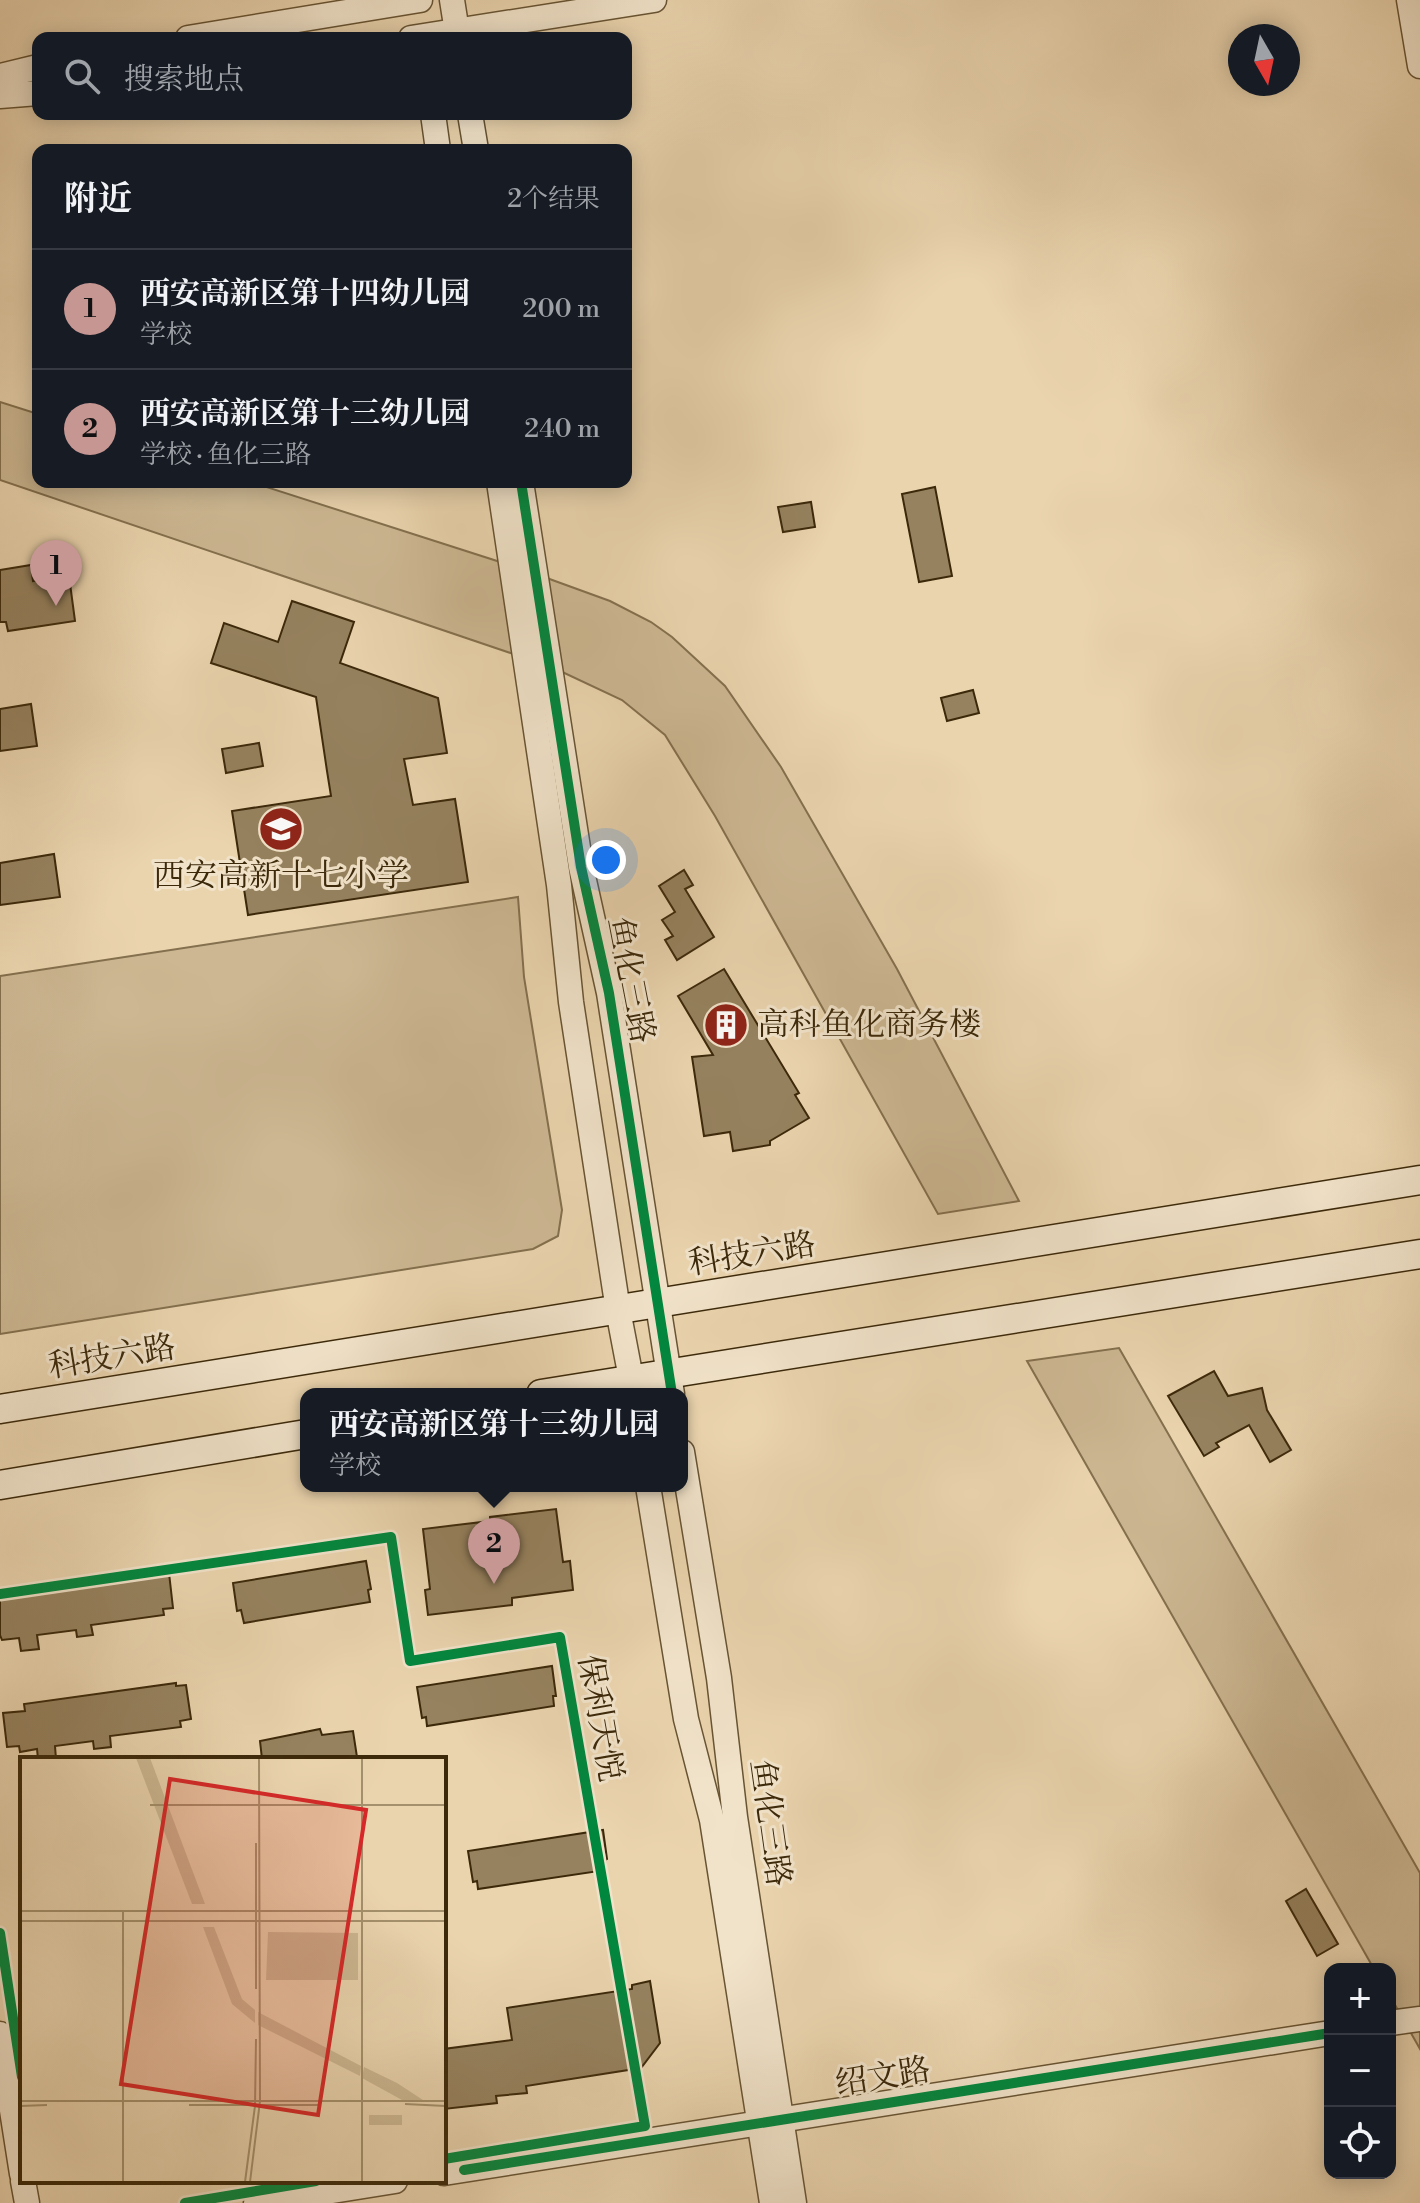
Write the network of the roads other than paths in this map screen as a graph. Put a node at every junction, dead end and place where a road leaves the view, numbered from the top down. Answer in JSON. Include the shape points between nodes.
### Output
{"nodes":[{"id":1,"x":418,"y":0,"type":"edge"},
{"id":2,"x":452,"y":0,"type":"edge"},
{"id":3,"x":654,"y":0,"type":"edge"},
{"id":4,"x":1409,"y":0,"type":"edge"},
{"id":5,"x":224,"y":32,"type":"edge"},
{"id":6,"x":418,"y":32,"type":"edge"},
{"id":7,"x":457,"y":32,"type":"edge"},
{"id":8,"x":474,"y":32,"type":"edge"},
{"id":9,"x":1420,"y":66,"type":"edge"},
{"id":10,"x":32,"y":68,"type":"edge"},
{"id":11,"x":0,"y":76,"type":"edge"},
{"id":12,"x":32,"y":93,"type":"edge"},
{"id":13,"x":0,"y":96,"type":"edge"},
{"id":14,"x":434,"y":120,"type":"edge"},
{"id":15,"x":471,"y":120,"type":"edge"},
{"id":16,"x":437,"y":144,"type":"edge"},
{"id":17,"x":475,"y":144,"type":"edge"},
{"id":18,"x":500,"y":488,"type":"edge"},
{"id":19,"x":522,"y":488,"type":"edge"},
{"id":20,"x":1420,"y":1180,"type":"edge"},
{"id":21,"x":1420,"y":1254,"type":"edge"},
{"id":22,"x":656,"y":1303,"type":"junction"},
{"id":23,"x":618,"y":1310,"type":"junction"},
{"id":24,"x":671,"y":1384,"type":"edge"},
{"id":25,"x":632,"y":1387,"type":"edge"},
{"id":26,"x":0,"y":1409,"type":"edge"},
{"id":27,"x":300,"y":1435,"type":"edge"},
{"id":28,"x":0,"y":1485,"type":"edge"},
{"id":29,"x":688,"y":1489,"type":"edge"},
{"id":30,"x":649,"y":1492,"type":"edge"},
{"id":31,"x":1420,"y":2019,"type":"edge"},
{"id":32,"x":1396,"y":2022,"type":"edge"},
{"id":33,"x":0,"y":2034,"type":"edge"},
{"id":34,"x":1324,"y":2034,"type":"edge"},
{"id":35,"x":771,"y":2122,"type":"junction"},
{"id":36,"x":20,"y":2161,"type":"edge"},
{"id":37,"x":446,"y":2173,"type":"edge"},
{"id":38,"x":23,"y":2183,"type":"edge"},
{"id":39,"x":382,"y":2183,"type":"edge"},
{"id":40,"x":27,"y":2203,"type":"edge"},
{"id":41,"x":256,"y":2203,"type":"edge"},
{"id":42,"x":772,"y":2203,"type":"edge"},
{"id":43,"x":794,"y":2203,"type":"edge"}],
"edges":[{"from":1,"to":5,"type":"street"},
{"from":1,"to":6,"type":"street"},
{"from":2,"to":7,"type":"street"},
{"from":3,"to":8,"type":"street"},
{"from":4,"to":9,"type":"street"},
{"from":10,"to":11,"type":"street"},
{"from":12,"to":13,"type":"street"},
{"from":14,"to":16,"type":"street"},
{"from":15,"to":17,"type":"street"},
{"from":18,"to":23,"type":"street","name":"鱼化三路"},
{"from":19,"to":22,"type":"street","name":"鱼化三路"},
{"from":20,"to":22,"type":"main road","name":"科技六路"},
{"from":21,"to":24,"type":"main road"},
{"from":22,"to":23,"type":"main road","name":"科技六路"},
{"from":22,"to":24,"type":"street","name":"鱼化三路"},
{"from":23,"to":25,"type":"street","name":"鱼化三路"},
{"from":23,"to":26,"type":"main road","name":"科技六路"},
{"from":24,"to":25,"type":"main road"},
{"from":27,"to":28,"type":"main road"},
{"from":29,"to":35,"type":"street","name":"鱼化三路","via":[[719,1678]]},
{"from":30,"to":35,"type":"street","name":"鱼化三路","via":[[686,1719],[712,1820]]},
{"from":31,"to":32,"type":"street"},
{"from":33,"to":36,"type":"street"},
{"from":34,"to":35,"type":"street","name":"绍文路"},
{"from":35,"to":37,"type":"street","name":"绍文路"},
{"from":35,"to":42,"type":"street","name":"鱼化三路"},
{"from":35,"to":43,"type":"street","name":"鱼化三路"},
{"from":38,"to":40,"type":"street"},
{"from":39,"to":41,"type":"street"}]}
